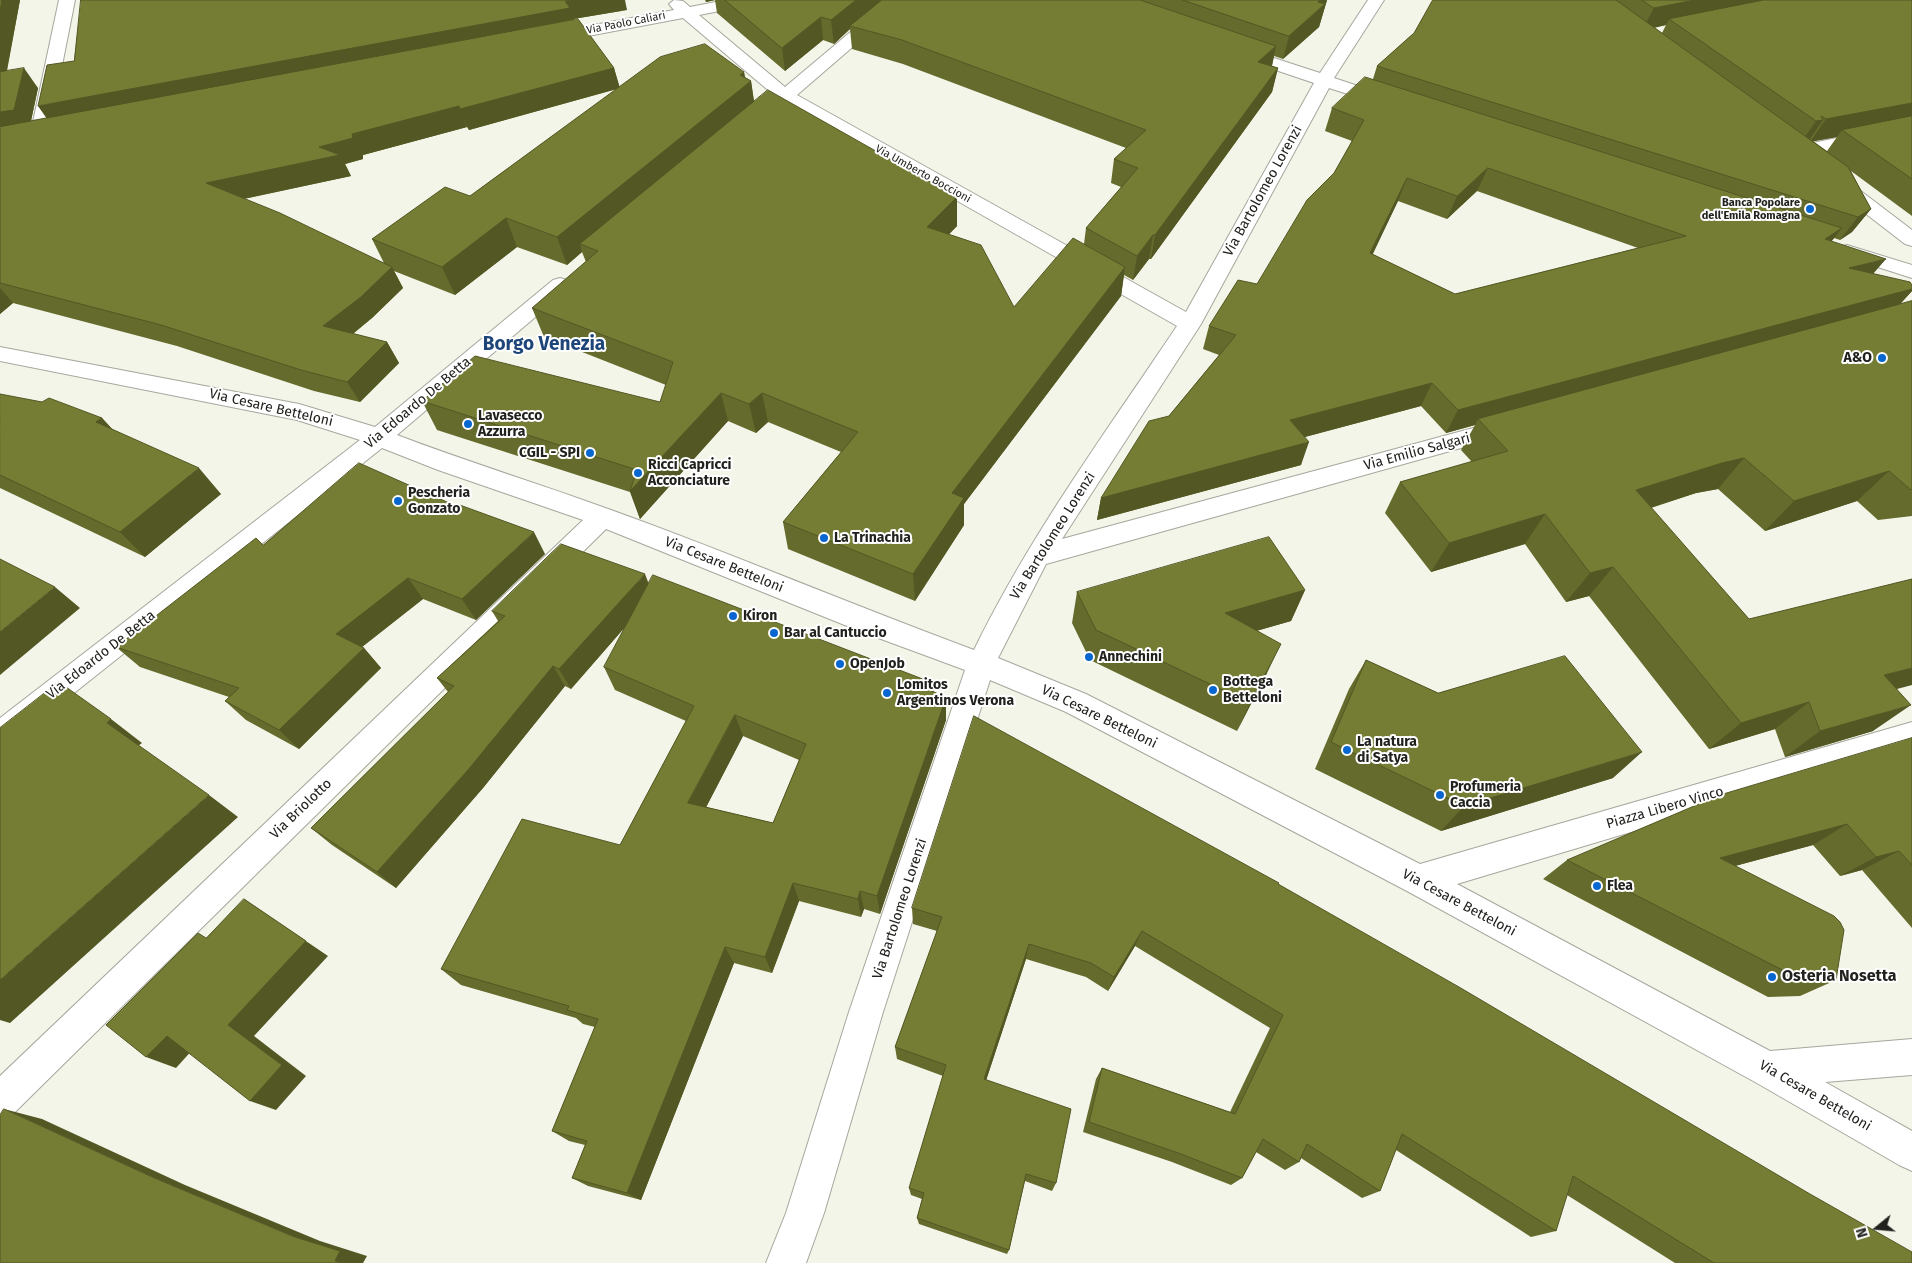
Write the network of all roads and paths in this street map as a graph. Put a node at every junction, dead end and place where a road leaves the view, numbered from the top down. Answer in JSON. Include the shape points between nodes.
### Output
{"nodes":[{"id":1,"x":67,"y":0,"type":"edge"},
{"id":2,"x":672,"y":0,"type":"edge"},
{"id":3,"x":750,"y":0,"type":"edge"},
{"id":4,"x":1376,"y":0,"type":"edge"},
{"id":5,"x":895,"y":2,"type":"edge"},
{"id":6,"x":686,"y":12,"type":"junction"},
{"id":7,"x":539,"y":40,"type":"edge"},
{"id":8,"x":1222,"y":46,"type":"edge"},
{"id":9,"x":1324,"y":81,"type":"junction"},
{"id":10,"x":785,"y":96,"type":"junction"},
{"id":11,"x":1400,"y":106,"type":"edge"},
{"id":12,"x":1912,"y":128,"type":"edge"},
{"id":13,"x":58,"y":132,"type":"edge"},
{"id":14,"x":739,"y":135,"type":"edge"},
{"id":15,"x":39,"y":136,"type":"junction"},
{"id":16,"x":19,"y":139,"type":"edge"},
{"id":17,"x":1781,"y":140,"type":"edge"},
{"id":18,"x":1797,"y":152,"type":"junction"},
{"id":19,"x":1812,"y":164,"type":"edge"},
{"id":20,"x":1828,"y":176,"type":"edge"},
{"id":21,"x":1912,"y":240,"type":"edge"},
{"id":22,"x":1827,"y":245,"type":"edge"},
{"id":23,"x":1912,"y":272,"type":"edge"},
{"id":24,"x":571,"y":276,"type":"edge"},
{"id":25,"x":1190,"y":324,"type":"junction"},
{"id":26,"x":0,"y":354,"type":"edge"},
{"id":27,"x":1527,"y":421,"type":"edge"},
{"id":28,"x":379,"y":437,"type":"junction"},
{"id":29,"x":602,"y":517,"type":"junction"},
{"id":30,"x":1037,"y":556,"type":"junction"},
{"id":31,"x":981,"y":664,"type":"junction"},
{"id":32,"x":2,"y":731,"type":"edge"},
{"id":33,"x":1912,"y":735,"type":"edge"},
{"id":34,"x":1418,"y":880,"type":"junction"},
{"id":35,"x":1912,"y":1057,"type":"edge"},
{"id":36,"x":1768,"y":1069,"type":"junction"},
{"id":37,"x":0,"y":1101,"type":"edge"},
{"id":38,"x":1912,"y":1152,"type":"edge"},
{"id":39,"x":786,"y":1263,"type":"edge"}],
"edges":[{"from":1,"to":15,"type":"street"},
{"from":2,"to":6,"type":"street","name":"Via Umberto Boccioni"},
{"from":3,"to":6,"type":"street","name":"Via Paolo Caliari"},
{"from":4,"to":9,"type":"street","name":"Via Bartolomeo Lorenzi"},
{"from":5,"to":10,"type":"street"},
{"from":6,"to":7,"type":"street","name":"Via Paolo Caliari"},
{"from":6,"to":10,"type":"street","name":"Via Umberto Boccioni"},
{"from":8,"to":9,"type":"street"},
{"from":9,"to":11,"type":"street"},
{"from":9,"to":25,"type":"street","name":"Via Bartolomeo Lorenzi"},
{"from":10,"to":14,"type":"street"},
{"from":10,"to":25,"type":"street","name":"Via Umberto Boccioni"},
{"from":12,"to":18,"type":"street"},
{"from":13,"to":15,"type":"street"},
{"from":15,"to":16,"type":"street"},
{"from":17,"to":18,"type":"street"},
{"from":18,"to":19,"type":"street"},
{"from":20,"to":21,"type":"street"},
{"from":22,"to":23,"type":"street"},
{"from":24,"to":28,"type":"street","name":"Via Edoardo De Betta"},
{"from":25,"to":30,"type":"street","name":"Via Bartolomeo Lorenzi"},
{"from":26,"to":28,"type":"street","name":"Via Cesare Betteloni","via":[[299,412]]},
{"from":27,"to":30,"type":"street","name":"Via Emilio Salgari"},
{"from":28,"to":29,"type":"street","name":"Via Cesare Betteloni"},
{"from":28,"to":32,"type":"street","name":"Via Edoardo De Betta"},
{"from":29,"to":31,"type":"street","name":"Via Cesare Betteloni"},
{"from":29,"to":37,"type":"street","name":"Via Briolotto"},
{"from":30,"to":31,"type":"street","name":"Via Bartolomeo Lorenzi"},
{"from":31,"to":34,"type":"street","name":"Via Cesare Betteloni","via":[[1076,702]]},
{"from":31,"to":39,"type":"street","name":"Via Bartolomeo Lorenzi","via":[[866,1012],[805,1213]]},
{"from":33,"to":34,"type":"street","name":"Piazza Libero Vinco"},
{"from":34,"to":36,"type":"street","name":"Via Cesare Betteloni"},
{"from":35,"to":36,"type":"street"},
{"from":36,"to":38,"type":"street","name":"Via Cesare Betteloni"}]}
